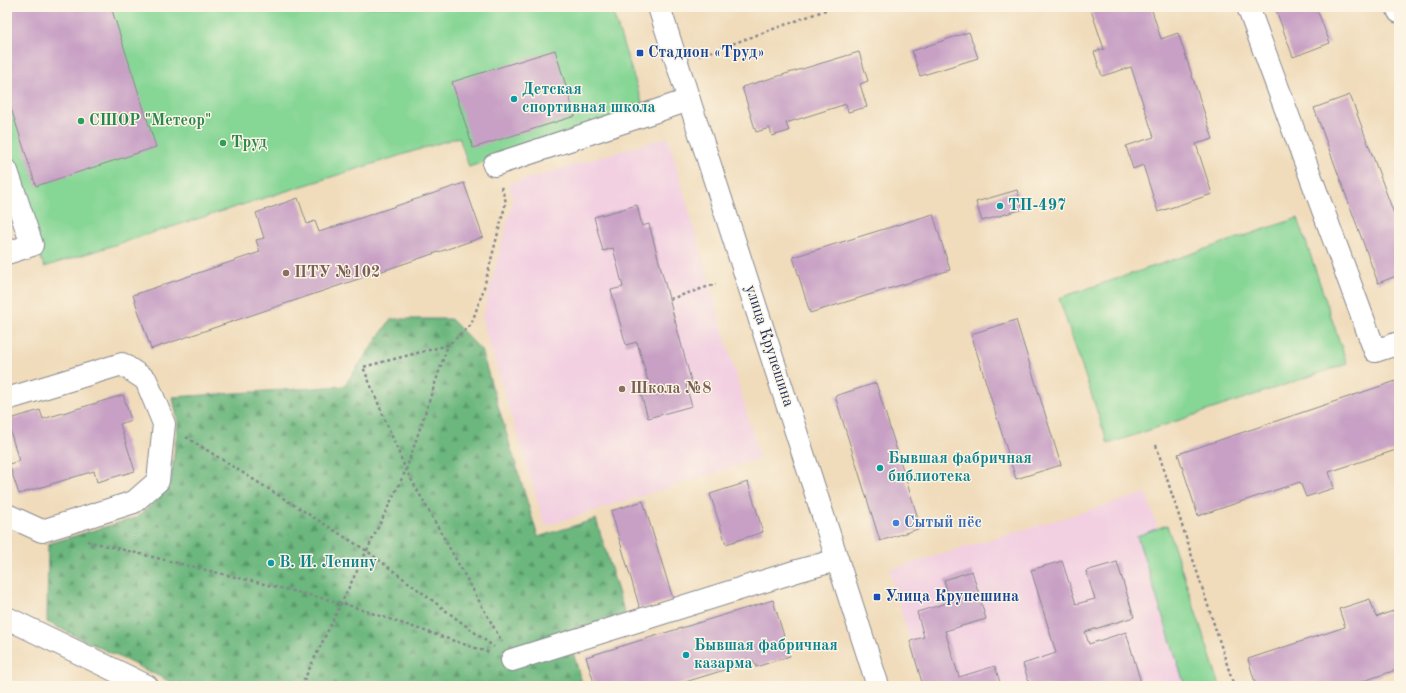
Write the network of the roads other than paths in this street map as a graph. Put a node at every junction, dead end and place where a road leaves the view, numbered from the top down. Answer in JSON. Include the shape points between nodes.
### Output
{"nodes":[{"id":1,"x":659,"y":7,"type":"edge"},
{"id":2,"x":1248,"y":7,"type":"edge"},
{"id":3,"x":1397,"y":7,"type":"edge"},
{"id":4,"x":1399,"y":12,"type":"edge"},
{"id":5,"x":689,"y":100,"type":"junction"},
{"id":6,"x":494,"y":165,"type":"road end"},
{"id":7,"x":7,"y":172,"type":"edge"},
{"id":8,"x":7,"y":253,"type":"edge"},
{"id":9,"x":1399,"y":342,"type":"edge"},
{"id":10,"x":7,"y":399,"type":"edge"},
{"id":11,"x":7,"y":515,"type":"edge"},
{"id":12,"x":837,"y":560,"type":"junction"},
{"id":13,"x":7,"y":618,"type":"edge"},
{"id":14,"x":512,"y":660,"type":"road end"},
{"id":15,"x":147,"y":686,"type":"edge"},
{"id":16,"x":878,"y":686,"type":"edge"}],
"edges":[{"from":1,"to":5,"type":"main road","name":"улица Крупешина"},
{"from":2,"to":9,"type":"main road","via":[[1375,351]]},
{"from":3,"to":4,"type":"main road"},
{"from":5,"to":6,"type":"main road"},
{"from":5,"to":12,"type":"main road","name":"улица Крупешина"},
{"from":7,"to":8,"type":"main road","via":[[32,245]]},
{"from":10,"to":11,"type":"main road","via":[[122,364],[146,380],[164,424],[158,481],[134,502],[42,530]]},
{"from":12,"to":14,"type":"main road"},
{"from":12,"to":16,"type":"main road","name":"улица Крупешина"},
{"from":13,"to":15,"type":"main road"}]}
